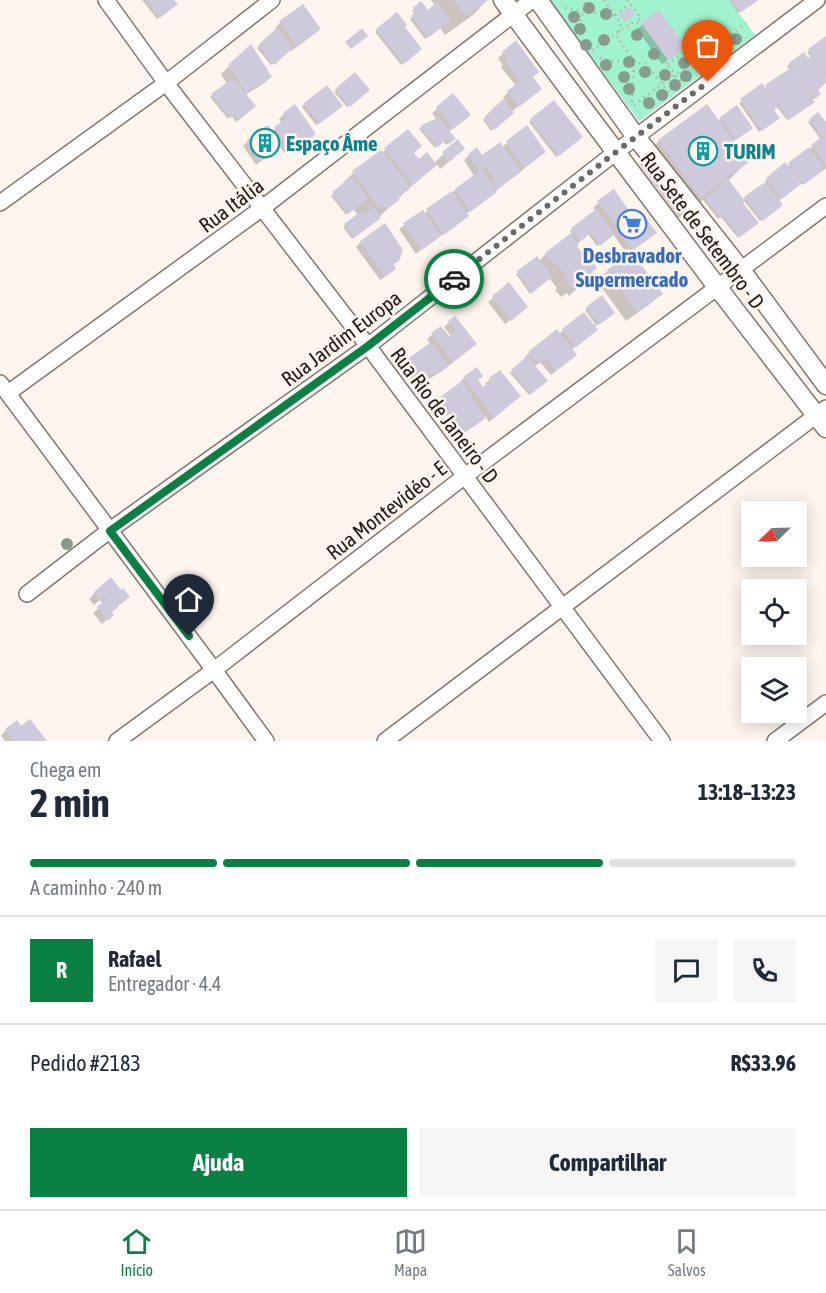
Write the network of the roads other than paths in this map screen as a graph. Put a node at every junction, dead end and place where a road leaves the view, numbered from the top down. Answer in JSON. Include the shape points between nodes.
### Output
{"nodes":[{"id":1,"x":106,"y":0,"type":"edge"},
{"id":2,"x":272,"y":0,"type":"edge"},
{"id":3,"x":532,"y":0,"type":"edge"},
{"id":4,"x":538,"y":0,"type":"edge"},
{"id":5,"x":817,"y":0,"type":"edge"},
{"id":6,"x":508,"y":7,"type":"edge"},
{"id":7,"x":166,"y":83,"type":"junction"},
{"id":8,"x":636,"y":137,"type":"junction"},
{"id":9,"x":616,"y":152,"type":"junction"},
{"id":10,"x":0,"y":203,"type":"edge"},
{"id":11,"x":826,"y":206,"type":"edge"},
{"id":12,"x":261,"y":209,"type":"junction"},
{"id":13,"x":741,"y":270,"type":"junction"},
{"id":14,"x":718,"y":288,"type":"junction"},
{"id":15,"x":368,"y":346,"type":"junction"},
{"id":16,"x":826,"y":385,"type":"edge"},
{"id":17,"x":4,"y":388,"type":"edge"},
{"id":18,"x":823,"y":417,"type":"edge"},
{"id":19,"x":465,"y":476,"type":"junction"},
{"id":20,"x":110,"y":531,"type":"junction"},
{"id":21,"x":27,"y":594,"type":"dead end"},
{"id":22,"x":563,"y":607,"type":"junction"},
{"id":23,"x":214,"y":670,"type":"junction"},
{"id":24,"x":826,"y":703,"type":"edge"},
{"id":25,"x":117,"y":741,"type":"edge"},
{"id":26,"x":266,"y":741,"type":"edge"},
{"id":27,"x":385,"y":741,"type":"edge"},
{"id":28,"x":662,"y":741,"type":"edge"},
{"id":29,"x":775,"y":741,"type":"edge"}],
"edges":[{"from":1,"to":7,"type":"street","name":"Rua Rio de Janeiro - D"},
{"from":2,"to":7,"type":"street"},
{"from":3,"to":6,"type":"street","name":"Rua Itália"},
{"from":4,"to":8,"type":"street","name":"Rua Sete de Setembro - D"},
{"from":5,"to":8,"type":"street","name":"Rua Jardim Europa"},
{"from":6,"to":9,"type":"street","name":"Rua Sete de Setembro - D"},
{"from":6,"to":12,"type":"street","name":"Rua Itália"},
{"from":7,"to":10,"type":"street"},
{"from":7,"to":12,"type":"street","name":"Rua Rio de Janeiro - D"},
{"from":8,"to":9,"type":"street","name":"Rua Jardim Europa"},
{"from":8,"to":13,"type":"street","name":"Rua Sete de Setembro - D"},
{"from":9,"to":14,"type":"street","name":"Rua Sete de Setembro - D"},
{"from":9,"to":15,"type":"street","name":"Rua Jardim Europa"},
{"from":11,"to":13,"type":"street","name":"Rua Montevidéo - E"},
{"from":12,"to":15,"type":"street","name":"Rua Rio de Janeiro - D"},
{"from":12,"to":17,"type":"street","name":"Rua Itália"},
{"from":13,"to":14,"type":"street","name":"Rua Montevidéo - E"},
{"from":13,"to":16,"type":"street","name":"Rua Sete de Setembro - D"},
{"from":14,"to":18,"type":"street","name":"Rua Sete de Setembro - D"},
{"from":14,"to":19,"type":"street","name":"Rua Montevidéo - E"},
{"from":15,"to":19,"type":"street","name":"Rua Rio de Janeiro - D"},
{"from":15,"to":20,"type":"street","name":"Rua Jardim Europa"},
{"from":17,"to":20,"type":"street"},
{"from":18,"to":22,"type":"street"},
{"from":19,"to":22,"type":"street","name":"Rua Rio de Janeiro - D"},
{"from":19,"to":23,"type":"street","name":"Rua Montevidéo - E"},
{"from":20,"to":21,"type":"street","name":"Rua Jardim Europa"},
{"from":20,"to":23,"type":"street"},
{"from":22,"to":27,"type":"street"},
{"from":22,"to":28,"type":"street","name":"Rua Rio de Janeiro - D"},
{"from":23,"to":25,"type":"street","name":"Rua Montevidéo - E"},
{"from":23,"to":26,"type":"street"},
{"from":24,"to":29,"type":"street"}]}
